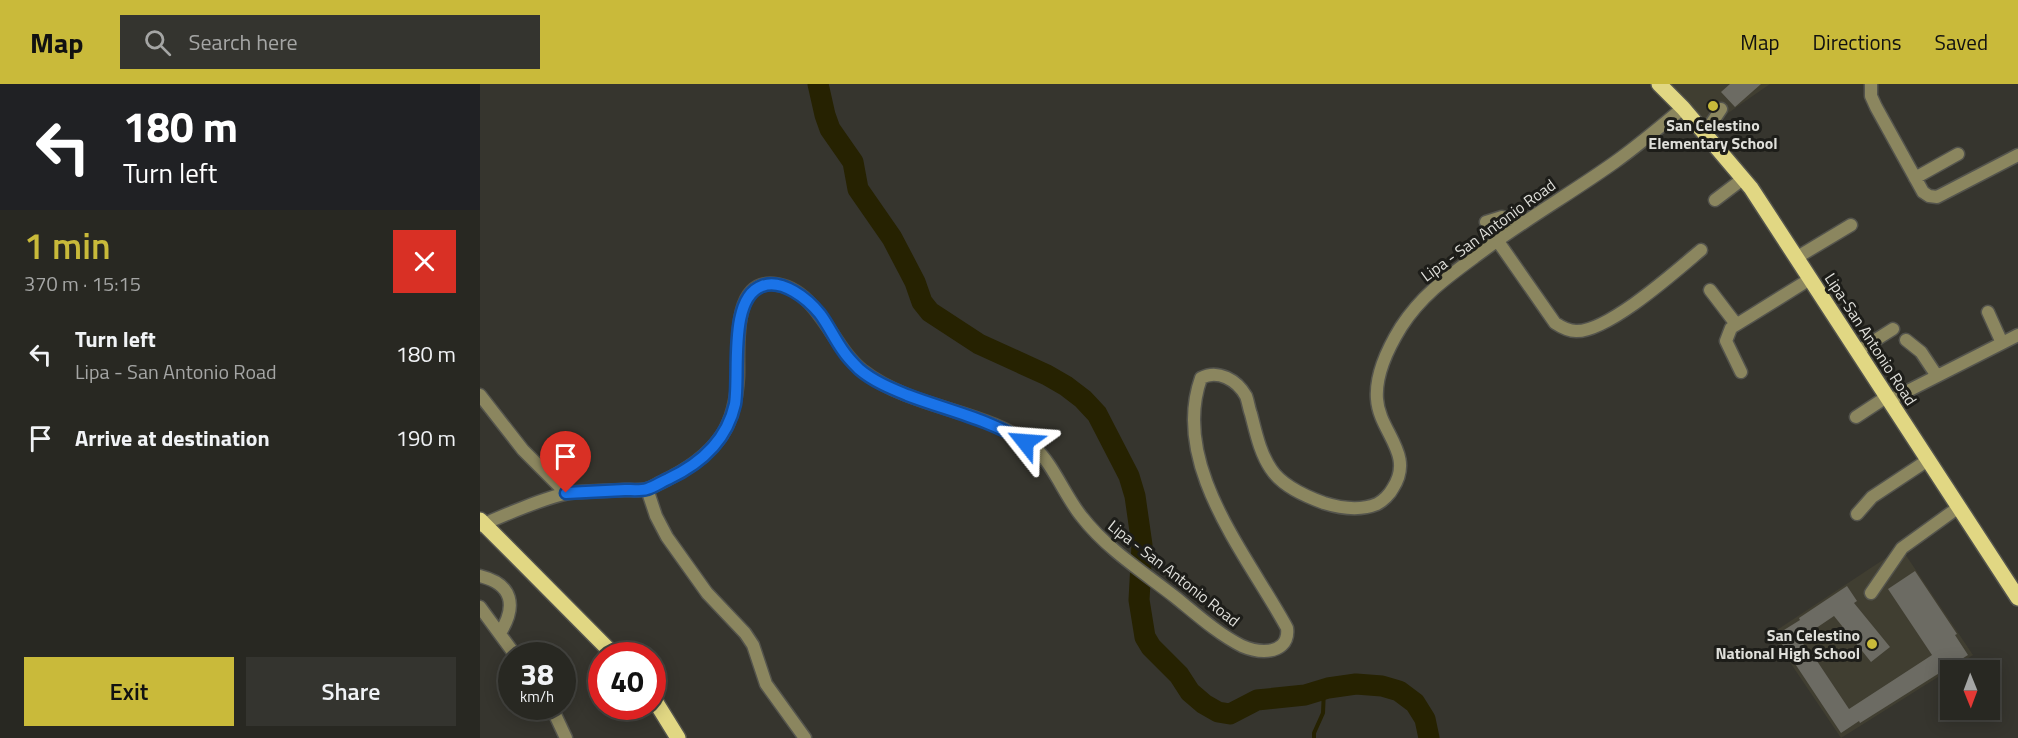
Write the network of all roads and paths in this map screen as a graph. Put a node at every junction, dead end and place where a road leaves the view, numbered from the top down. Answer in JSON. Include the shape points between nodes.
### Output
{"nodes":[{"id":1,"x":1659,"y":84,"type":"edge"},
{"id":2,"x":1872,"y":84,"type":"edge"},
{"id":3,"x":1683,"y":108,"type":"junction"},
{"id":4,"x":1721,"y":109,"type":"dead end"},
{"id":5,"x":1705,"y":133,"type":"junction"},
{"id":6,"x":1958,"y":154,"type":"dead end"},
{"id":7,"x":2018,"y":155,"type":"edge"},
{"id":8,"x":1744,"y":178,"type":"junction"},
{"id":9,"x":1915,"y":178,"type":"junction"},
{"id":10,"x":1715,"y":200,"type":"dead end"},
{"id":11,"x":1486,"y":222,"type":"dead end"},
{"id":12,"x":1523,"y":223,"type":"junction"},
{"id":13,"x":1851,"y":225,"type":"dead end"},
{"id":14,"x":1497,"y":240,"type":"junction"},
{"id":15,"x":1701,"y":250,"type":"dead end"},
{"id":16,"x":1796,"y":258,"type":"junction"},
{"id":17,"x":1810,"y":279,"type":"junction"},
{"id":18,"x":1710,"y":290,"type":"dead end"},
{"id":19,"x":1988,"y":312,"type":"dead end"},
{"id":20,"x":1736,"y":324,"type":"junction"},
{"id":21,"x":1893,"y":329,"type":"dead end"},
{"id":22,"x":2018,"y":335,"type":"edge"},
{"id":23,"x":1906,"y":340,"type":"dead end"},
{"id":24,"x":2002,"y":343,"type":"junction"},
{"id":25,"x":1858,"y":351,"type":"junction"},
{"id":26,"x":1741,"y":372,"type":"dead end"},
{"id":27,"x":1937,"y":376,"type":"junction"},
{"id":28,"x":480,"y":395,"type":"edge"},
{"id":29,"x":1889,"y":398,"type":"junction"},
{"id":30,"x":1856,"y":417,"type":"dead end"},
{"id":31,"x":1928,"y":460,"type":"junction"},
{"id":32,"x":647,"y":489,"type":"junction"},
{"id":33,"x":566,"y":493,"type":"junction"},
{"id":34,"x":1959,"y":507,"type":"junction"},
{"id":35,"x":1857,"y":514,"type":"dead end"},
{"id":36,"x":481,"y":523,"type":"edge"},
{"id":37,"x":480,"y":576,"type":"edge"},
{"id":38,"x":1871,"y":593,"type":"dead end"},
{"id":39,"x":2018,"y":598,"type":"edge"},
{"id":40,"x":480,"y":607,"type":"edge"},
{"id":41,"x":500,"y":633,"type":"junction"},
{"id":42,"x":506,"y":642,"type":"edge"},
{"id":43,"x":601,"y":642,"type":"edge"},
{"id":44,"x":666,"y":719,"type":"edge"},
{"id":45,"x":558,"y":720,"type":"edge"},
{"id":46,"x":566,"y":738,"type":"edge"},
{"id":47,"x":678,"y":738,"type":"edge"},
{"id":48,"x":805,"y":738,"type":"edge"}],
"edges":[{"from":1,"to":3,"type":"main road","name":"Lipa-San Antonio Road"},
{"from":2,"to":9,"type":"street","via":[[1871,96]]},
{"from":3,"to":5,"type":"main road","name":"Lipa-San Antonio Road"},
{"from":3,"to":12,"type":"street","name":"Lipa - San Antonio Road","via":[[1617,161]]},
{"from":4,"to":5,"type":"street"},
{"from":5,"to":8,"type":"main road","name":"Lipa-San Antonio Road"},
{"from":6,"to":9,"type":"street"},
{"from":7,"to":9,"type":"street","via":[[1937,197],[1923,192]]},
{"from":8,"to":10,"type":"street"},
{"from":8,"to":16,"type":"main road","name":"Lipa-San Antonio Road"},
{"from":11,"to":12,"type":"street","via":[[1502,217]]},
{"from":12,"to":14,"type":"street","name":"Lipa - San Antonio Road"},
{"from":13,"to":16,"type":"street"},
{"from":14,"to":15,"type":"street","via":[[1555,323],[1577,331],[1593,328],[1626,309]]},
{"from":14,"to":32,"type":"street","name":"Lipa - San Antonio Road","via":[[1422,298],[1400,328],[1382,366],[1377,402],[1401,467],[1400,478],[1378,504],[1354,509],[1334,506],[1280,481],[1260,446],[1246,396],[1220,374],[1201,378],[1195,409],[1197,443],[1206,483],[1225,524],[1287,628],[1283,646],[1271,651],[1244,647],[1217,631],[1101,540],[1037,450],[1013,434],[885,386],[861,371],[809,302],[774,284],[762,285],[744,303],[739,323],[734,406],[724,433],[708,454]]},
{"from":16,"to":17,"type":"main road","name":"Lipa-San Antonio Road"},
{"from":17,"to":20,"type":"street"},
{"from":17,"to":25,"type":"main road","name":"Lipa-San Antonio Road"},
{"from":18,"to":20,"type":"street"},
{"from":19,"to":24,"type":"street"},
{"from":20,"to":26,"type":"street","via":[[1726,341]]},
{"from":21,"to":25,"type":"street"},
{"from":22,"to":24,"type":"street"},
{"from":23,"to":27,"type":"street","via":[[1921,352]]},
{"from":24,"to":27,"type":"street"},
{"from":25,"to":29,"type":"main road","name":"Lipa-San Antonio Road"},
{"from":27,"to":29,"type":"street"},
{"from":28,"to":33,"type":"street","via":[[523,450]]},
{"from":29,"to":30,"type":"street"},
{"from":29,"to":31,"type":"main road","name":"Lipa-San Antonio Road"},
{"from":31,"to":34,"type":"main road","name":"Lipa-San Antonio Road"},
{"from":31,"to":35,"type":"street","via":[[1872,497]]},
{"from":32,"to":33,"type":"street","name":"Lipa - San Antonio Road"},
{"from":32,"to":48,"type":"street","via":[[667,537],[707,593],[745,633],[766,684]]},
{"from":33,"to":36,"type":"street","name":"Lipa - San Antonio Road"},
{"from":34,"to":38,"type":"street","via":[[1902,548]]},
{"from":34,"to":39,"type":"main road","name":"Lipa-San Antonio Road"},
{"from":36,"to":43,"type":"main road"},
{"from":37,"to":41,"type":"street","via":[[502,586],[508,595],[509,619]]},
{"from":40,"to":41,"type":"street"},
{"from":41,"to":42,"type":"street"},
{"from":44,"to":47,"type":"main road"},
{"from":45,"to":46,"type":"street"}]}
